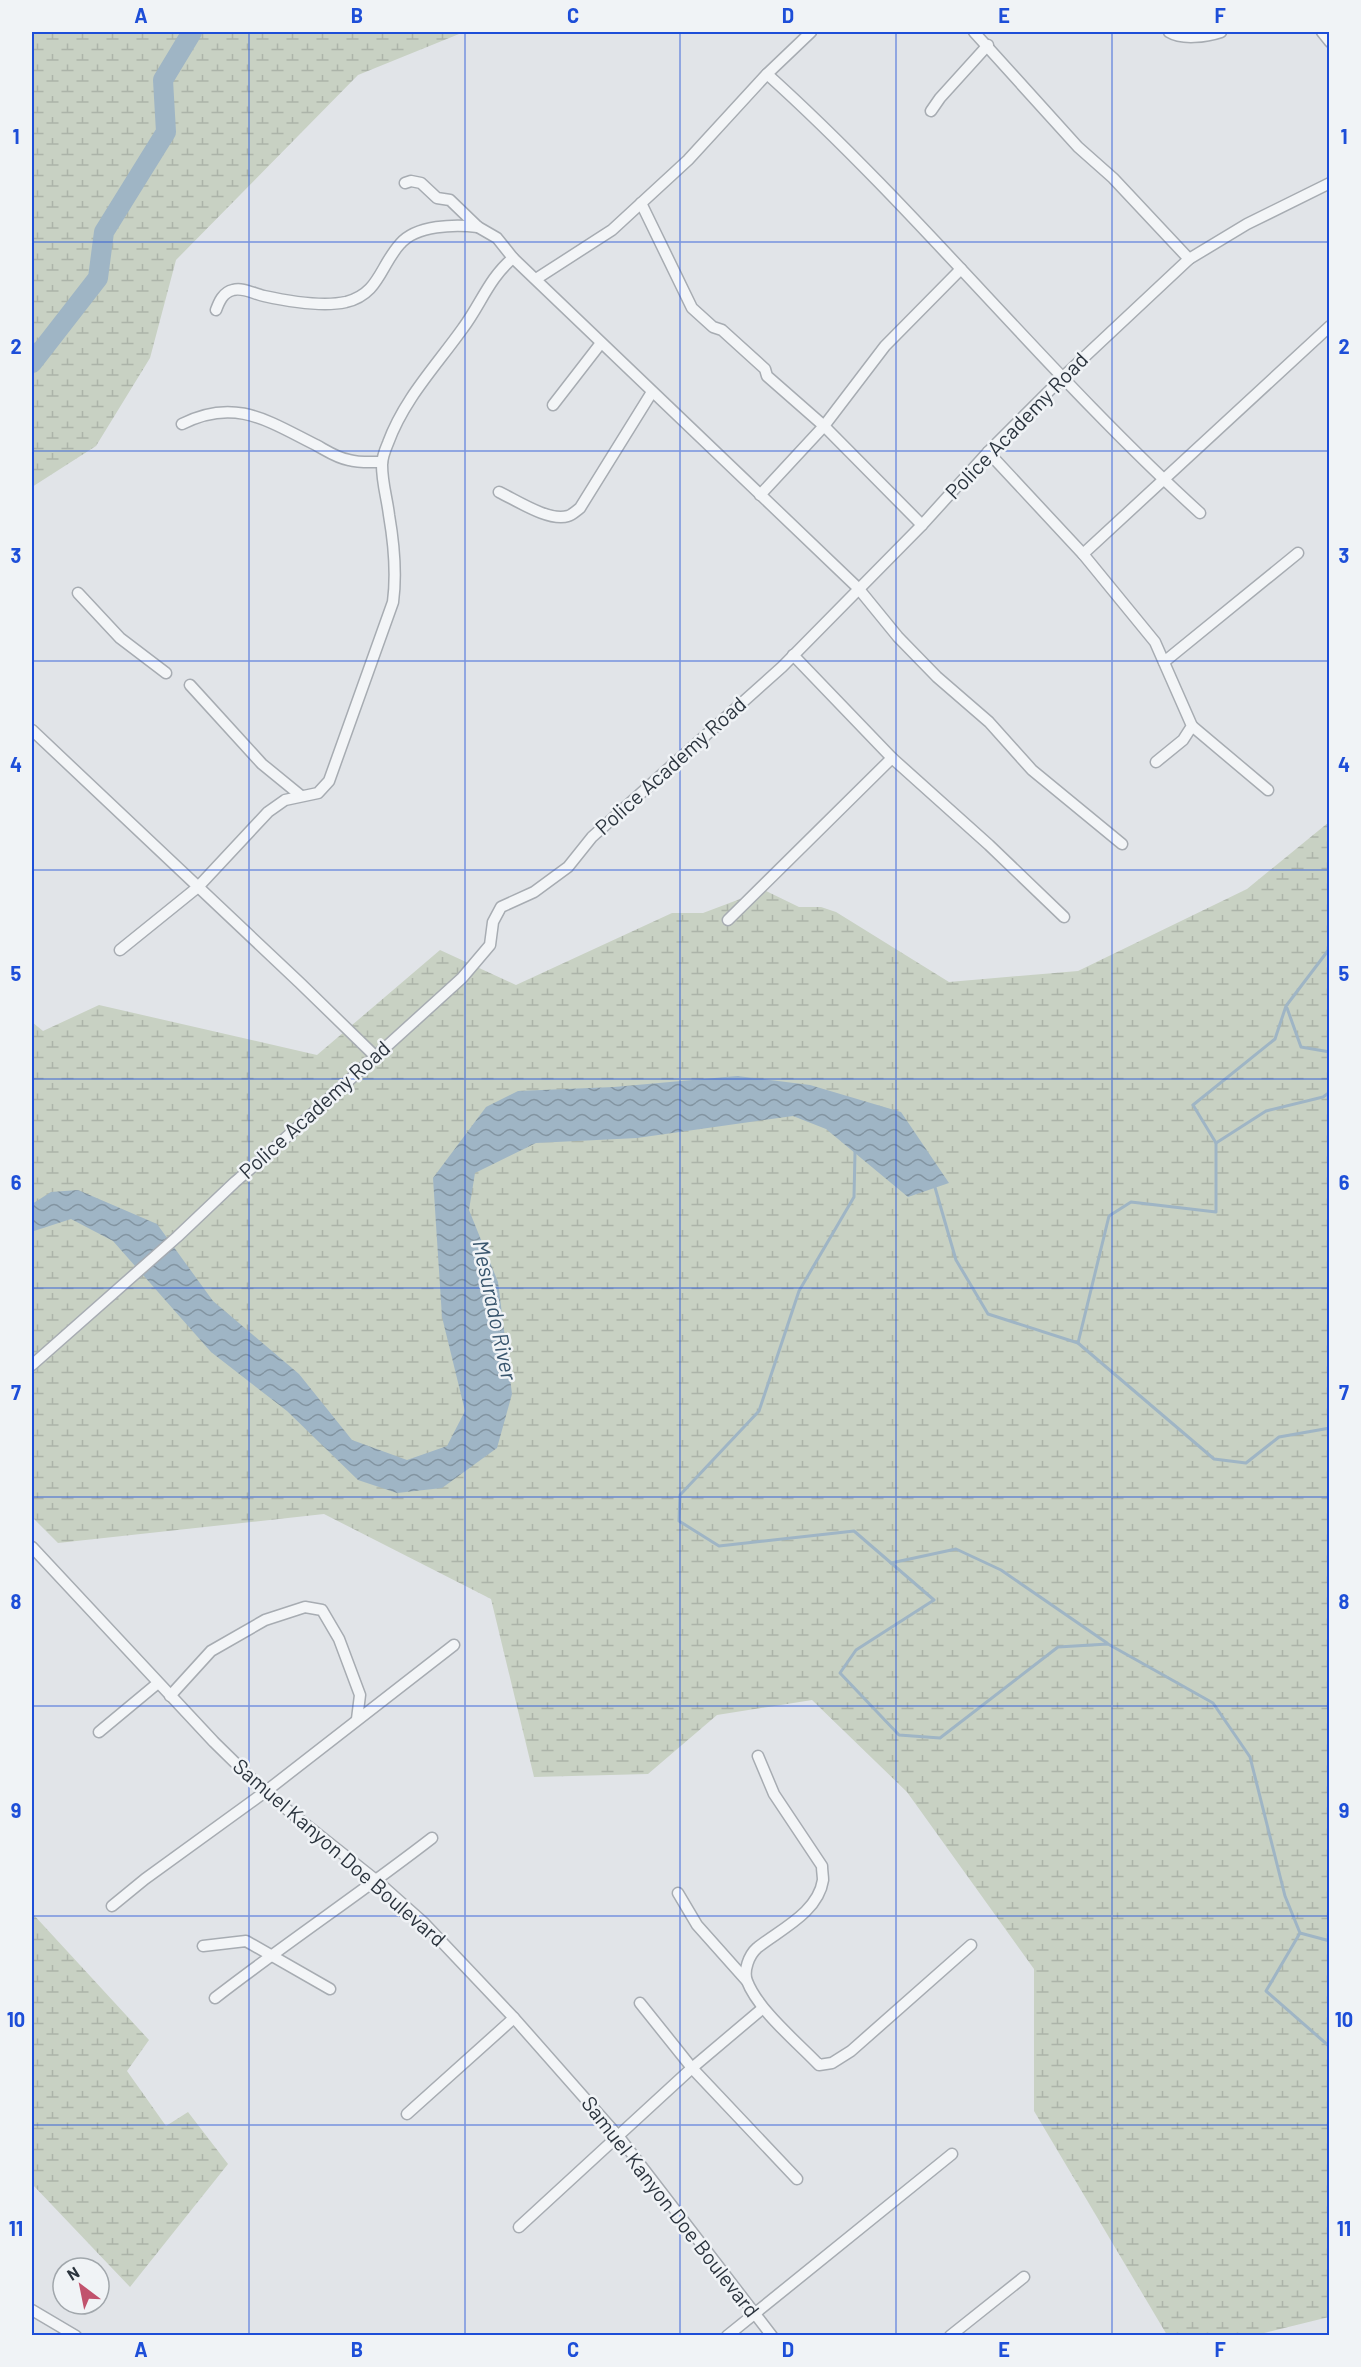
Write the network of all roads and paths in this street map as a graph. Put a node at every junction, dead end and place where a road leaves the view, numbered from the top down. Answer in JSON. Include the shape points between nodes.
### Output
{"nodes":[{"id":1,"x":811,"y":32,"type":"edge"},
{"id":2,"x":974,"y":32,"type":"edge"},
{"id":3,"x":1168,"y":32,"type":"edge"},
{"id":4,"x":1221,"y":32,"type":"edge"},
{"id":5,"x":1322,"y":32,"type":"edge"},
{"id":6,"x":1329,"y":42,"type":"edge"},
{"id":7,"x":988,"y":45,"type":"junction"},
{"id":8,"x":767,"y":74,"type":"junction"},
{"id":9,"x":931,"y":111,"type":"dead end"},
{"id":10,"x":405,"y":183,"type":"dead end"},
{"id":11,"x":1329,"y":183,"type":"edge"},
{"id":12,"x":641,"y":203,"type":"junction"},
{"id":13,"x":478,"y":227,"type":"junction"},
{"id":14,"x":513,"y":258,"type":"junction"},
{"id":15,"x":1189,"y":258,"type":"junction"},
{"id":16,"x":961,"y":269,"type":"junction"},
{"id":17,"x":536,"y":279,"type":"junction"},
{"id":18,"x":216,"y":310,"type":"dead end"},
{"id":19,"x":1329,"y":326,"type":"edge"},
{"id":20,"x":600,"y":343,"type":"junction"},
{"id":21,"x":1062,"y":377,"type":"junction"},
{"id":22,"x":652,"y":392,"type":"junction"},
{"id":23,"x":553,"y":405,"type":"dead end"},
{"id":24,"x":182,"y":424,"type":"dead end"},
{"id":25,"x":824,"y":426,"type":"junction"},
{"id":26,"x":988,"y":452,"type":"junction"},
{"id":27,"x":382,"y":462,"type":"junction"},
{"id":28,"x":1164,"y":480,"type":"junction"},
{"id":29,"x":499,"y":492,"type":"dead end"},
{"id":30,"x":760,"y":495,"type":"junction"},
{"id":31,"x":1200,"y":513,"type":"dead end"},
{"id":32,"x":922,"y":525,"type":"junction"},
{"id":33,"x":1298,"y":552,"type":"dead end"},
{"id":34,"x":1083,"y":554,"type":"junction"},
{"id":35,"x":858,"y":588,"type":"junction"},
{"id":36,"x":78,"y":593,"type":"dead end"},
{"id":37,"x":793,"y":655,"type":"junction"},
{"id":38,"x":1164,"y":662,"type":"junction"},
{"id":39,"x":166,"y":673,"type":"dead end"},
{"id":40,"x":190,"y":685,"type":"dead end"},
{"id":41,"x":1192,"y":726,"type":"junction"},
{"id":42,"x":32,"y":730,"type":"edge"},
{"id":43,"x":892,"y":758,"type":"junction"},
{"id":44,"x":1156,"y":762,"type":"dead end"},
{"id":45,"x":1268,"y":790,"type":"dead end"},
{"id":46,"x":300,"y":795,"type":"junction"},
{"id":47,"x":1122,"y":844,"type":"dead end"},
{"id":48,"x":198,"y":887,"type":"junction"},
{"id":49,"x":1064,"y":917,"type":"dead end"},
{"id":50,"x":728,"y":920,"type":"dead end"},
{"id":51,"x":120,"y":950,"type":"dead end"},
{"id":52,"x":375,"y":1056,"type":"junction"},
{"id":53,"x":36,"y":1361,"type":"edge"},
{"id":54,"x":32,"y":1547,"type":"edge"},
{"id":55,"x":454,"y":1645,"type":"dead end"},
{"id":56,"x":158,"y":1683,"type":"junction"},
{"id":57,"x":170,"y":1696,"type":"junction"},
{"id":58,"x":357,"y":1719,"type":"junction"},
{"id":59,"x":99,"y":1732,"type":"dead end"},
{"id":60,"x":758,"y":1756,"type":"dead end"},
{"id":61,"x":265,"y":1792,"type":"junction"},
{"id":62,"x":432,"y":1838,"type":"dead end"},
{"id":63,"x":377,"y":1881,"type":"junction"},
{"id":64,"x":678,"y":1893,"type":"dead end"},
{"id":65,"x":112,"y":1906,"type":"dead end"},
{"id":66,"x":971,"y":1945,"type":"dead end"},
{"id":67,"x":203,"y":1946,"type":"dead end"},
{"id":68,"x":269,"y":1956,"type":"junction"},
{"id":69,"x":746,"y":1980,"type":"junction"},
{"id":70,"x":330,"y":1989,"type":"dead end"},
{"id":71,"x":214,"y":1998,"type":"dead end"},
{"id":72,"x":640,"y":2003,"type":"dead end"},
{"id":73,"x":763,"y":2008,"type":"junction"},
{"id":74,"x":514,"y":2018,"type":"junction"},
{"id":75,"x":692,"y":2068,"type":"junction"},
{"id":76,"x":407,"y":2114,"type":"dead end"},
{"id":77,"x":619,"y":2138,"type":"junction"},
{"id":78,"x":952,"y":2154,"type":"dead end"},
{"id":79,"x":797,"y":2179,"type":"dead end"},
{"id":80,"x":519,"y":2227,"type":"dead end"},
{"id":81,"x":1024,"y":2277,"type":"dead end"},
{"id":82,"x":32,"y":2310,"type":"edge"},
{"id":83,"x":754,"y":2312,"type":"junction"},
{"id":84,"x":76,"y":2336,"type":"edge"},
{"id":85,"x":727,"y":2336,"type":"edge"},
{"id":86,"x":772,"y":2336,"type":"edge"},
{"id":87,"x":950,"y":2336,"type":"edge"}],
"edges":[{"from":1,"to":8,"type":"street"},
{"from":2,"to":7,"type":"street"},
{"from":3,"to":4,"type":"street","via":[[1178,37]]},
{"from":5,"to":6,"type":"street"},
{"from":7,"to":9,"type":"street"},
{"from":7,"to":15,"type":"street","via":[[1078,147]]},
{"from":8,"to":12,"type":"street","via":[[688,160]]},
{"from":8,"to":16,"type":"street","via":[[827,128]]},
{"from":10,"to":13,"type":"street","via":[[421,183],[437,198],[450,200]]},
{"from":11,"to":15,"type":"street","name":"Police Academy Road"},
{"from":12,"to":17,"type":"street","via":[[612,230]]},
{"from":12,"to":25,"type":"street","via":[[692,308],[722,330]]},
{"from":13,"to":14,"type":"street","via":[[497,238]]},
{"from":13,"to":18,"type":"street","via":[[445,225],[413,234],[400,243],[370,291],[345,302],[314,303],[232,290],[220,299]]},
{"from":14,"to":17,"type":"street"},
{"from":14,"to":27,"type":"street","via":[[495,275],[463,328],[417,388],[394,426]]},
{"from":15,"to":21,"type":"street","name":"Police Academy Road"},
{"from":16,"to":21,"type":"street"},
{"from":16,"to":25,"type":"street","via":[[885,346]]},
{"from":17,"to":20,"type":"street"},
{"from":19,"to":28,"type":"street"},
{"from":20,"to":22,"type":"street"},
{"from":20,"to":23,"type":"street"},
{"from":21,"to":26,"type":"street","name":"Police Academy Road"},
{"from":21,"to":28,"type":"street"},
{"from":22,"to":29,"type":"street","via":[[580,508],[569,516],[547,515]]},
{"from":22,"to":30,"type":"street"},
{"from":24,"to":27,"type":"street","via":[[211,412],[239,411],[339,457]]},
{"from":25,"to":30,"type":"street"},
{"from":25,"to":32,"type":"street"},
{"from":26,"to":32,"type":"street","name":"Police Academy Road"},
{"from":26,"to":34,"type":"street"},
{"from":27,"to":46,"type":"street","via":[[384,495],[394,540],[393,602],[329,781],[318,793]]},
{"from":28,"to":31,"type":"street"},
{"from":28,"to":34,"type":"street"},
{"from":30,"to":35,"type":"street"},
{"from":32,"to":35,"type":"street","name":"Police Academy Road"},
{"from":33,"to":38,"type":"street"},
{"from":34,"to":38,"type":"street","via":[[1155,642]]},
{"from":35,"to":37,"type":"street","name":"Police Academy Road"},
{"from":35,"to":47,"type":"street","via":[[897,637],[989,722],[1032,770]]},
{"from":36,"to":39,"type":"street","via":[[120,638]]},
{"from":37,"to":43,"type":"street"},
{"from":37,"to":52,"type":"street","name":"Police Academy Road","via":[[592,837],[568,867],[534,892],[501,907],[493,922],[490,945],[462,978]]},
{"from":38,"to":41,"type":"street"},
{"from":40,"to":46,"type":"street","via":[[262,764]]},
{"from":41,"to":44,"type":"street","via":[[1183,740]]},
{"from":41,"to":45,"type":"street"},
{"from":42,"to":48,"type":"street"},
{"from":43,"to":49,"type":"street"},
{"from":43,"to":50,"type":"street"},
{"from":46,"to":48,"type":"street","via":[[268,812]]},
{"from":48,"to":51,"type":"street"},
{"from":48,"to":52,"type":"street"},
{"from":52,"to":53,"type":"street","name":"Police Academy Road"},
{"from":54,"to":56,"type":"street","name":"Samuel Kanyon Doe Boulevard"},
{"from":55,"to":58,"type":"street"},
{"from":56,"to":57,"type":"street","name":"Samuel Kanyon Doe Boulevard"},
{"from":56,"to":59,"type":"street"},
{"from":57,"to":58,"type":"street","via":[[211,1651],[265,1620],[305,1607],[322,1610],[339,1639],[360,1695]]},
{"from":57,"to":61,"type":"street","name":"Samuel Kanyon Doe Boulevard"},
{"from":58,"to":61,"type":"street"},
{"from":60,"to":69,"type":"street","via":[[774,1794],[822,1866],[823,1880],[811,1905],[748,1960]]},
{"from":61,"to":63,"type":"street","name":"Samuel Kanyon Doe Boulevard"},
{"from":61,"to":65,"type":"street"},
{"from":62,"to":63,"type":"street"},
{"from":63,"to":68,"type":"street"},
{"from":63,"to":74,"type":"street","name":"Samuel Kanyon Doe Boulevard","via":[[423,1922]]},
{"from":64,"to":69,"type":"street","via":[[697,1925]]},
{"from":66,"to":73,"type":"street","via":[[851,2052],[832,2063],[819,2064]]},
{"from":67,"to":68,"type":"street","via":[[246,1941]]},
{"from":68,"to":70,"type":"street"},
{"from":68,"to":71,"type":"street"},
{"from":69,"to":73,"type":"street"},
{"from":72,"to":75,"type":"street"},
{"from":73,"to":75,"type":"street"},
{"from":74,"to":76,"type":"street"},
{"from":74,"to":77,"type":"street","name":"Samuel Kanyon Doe Boulevard"},
{"from":75,"to":77,"type":"street"},
{"from":75,"to":79,"type":"street"},
{"from":77,"to":80,"type":"street"},
{"from":77,"to":83,"type":"street","name":"Samuel Kanyon Doe Boulevard"},
{"from":78,"to":83,"type":"street"},
{"from":81,"to":87,"type":"street"},
{"from":82,"to":84,"type":"street"},
{"from":83,"to":85,"type":"street"},
{"from":83,"to":86,"type":"street","name":"Samuel Kanyon Doe Boulevard"}]}
